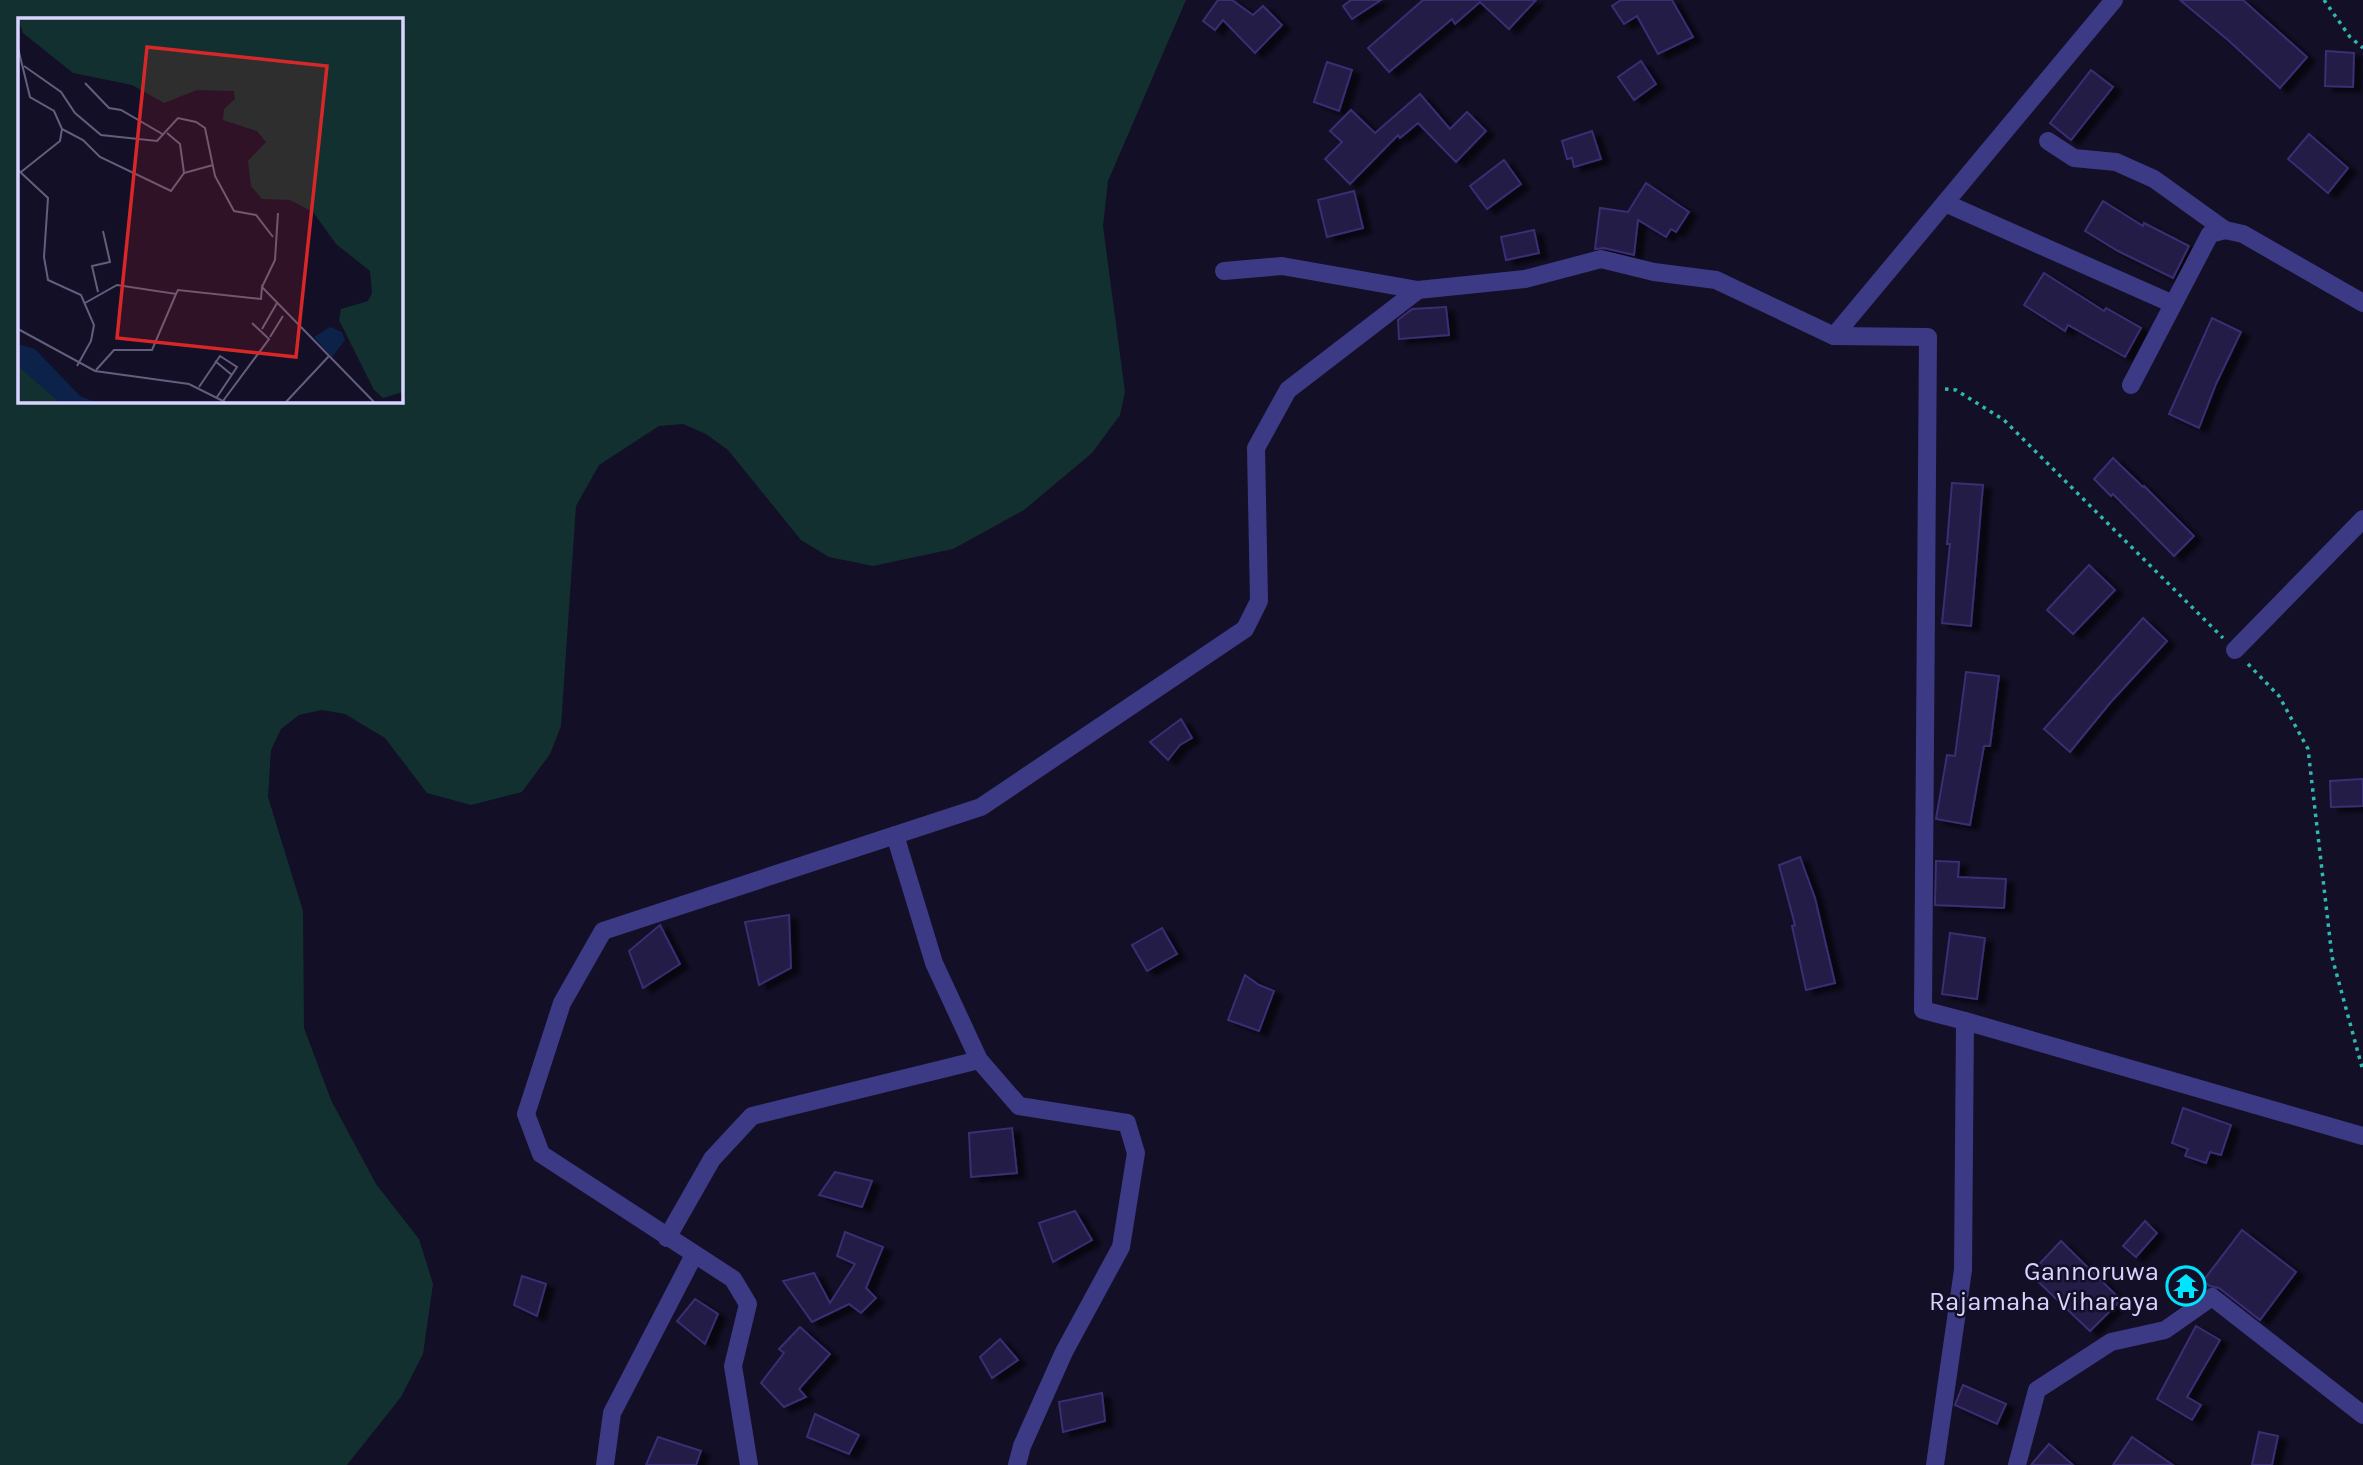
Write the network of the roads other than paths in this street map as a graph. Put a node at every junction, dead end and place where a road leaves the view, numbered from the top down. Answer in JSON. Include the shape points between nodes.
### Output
{"nodes":[{"id":1,"x":2114,"y":0,"type":"edge"},
{"id":2,"x":2049,"y":141,"type":"dead end"},
{"id":3,"x":1945,"y":203,"type":"junction"},
{"id":4,"x":2225,"y":230,"type":"junction"},
{"id":5,"x":1224,"y":271,"type":"dead end"},
{"id":6,"x":1418,"y":289,"type":"junction"},
{"id":7,"x":2363,"y":303,"type":"edge"},
{"id":8,"x":2174,"y":304,"type":"junction"},
{"id":9,"x":1834,"y":336,"type":"junction"},
{"id":10,"x":2131,"y":385,"type":"dead end"},
{"id":11,"x":2363,"y":519,"type":"edge"},
{"id":12,"x":2235,"y":650,"type":"road end"},
{"id":13,"x":895,"y":835,"type":"junction"},
{"id":14,"x":1965,"y":1021,"type":"junction"},
{"id":15,"x":979,"y":1060,"type":"junction"},
{"id":16,"x":2363,"y":1136,"type":"edge"},
{"id":17,"x":667,"y":1238,"type":"junction"},
{"id":18,"x":694,"y":1255,"type":"junction"},
{"id":19,"x":2363,"y":1415,"type":"edge"},
{"id":20,"x":605,"y":1465,"type":"edge"},
{"id":21,"x":749,"y":1465,"type":"edge"},
{"id":22,"x":1017,"y":1465,"type":"edge"},
{"id":23,"x":1935,"y":1465,"type":"edge"},
{"id":24,"x":2017,"y":1465,"type":"edge"}],
"edges":[{"from":1,"to":3,"type":"street"},
{"from":2,"to":4,"type":"street","via":[[2074,158],[2116,162],[2154,179]]},
{"from":3,"to":8,"type":"street"},
{"from":3,"to":9,"type":"street"},
{"from":4,"to":7,"type":"street","via":[[2243,234]]},
{"from":4,"to":8,"type":"street","via":[[2210,234]]},
{"from":5,"to":6,"type":"street","via":[[1282,266]]},
{"from":6,"to":9,"type":"street","via":[[1525,279],[1601,258],[1654,272],[1716,280]]},
{"from":6,"to":13,"type":"street","via":[[1288,390],[1256,448],[1259,601],[1245,629],[981,807]]},
{"from":8,"to":10,"type":"street"},
{"from":9,"to":14,"type":"street","via":[[1928,337],[1923,1010]]},
{"from":11,"to":12,"type":"street"},
{"from":13,"to":15,"type":"street","via":[[934,963]]},
{"from":13,"to":17,"type":"street","via":[[603,930],[562,1003],[526,1114],[541,1154]]},
{"from":14,"to":16,"type":"street"},
{"from":14,"to":23,"type":"street","via":[[1963,1270]]},
{"from":15,"to":17,"type":"street","via":[[752,1116],[712,1159]]},
{"from":15,"to":22,"type":"street","via":[[1019,1106],[1127,1123],[1136,1153],[1121,1247],[1064,1352]]},
{"from":17,"to":18,"type":"street"},
{"from":18,"to":20,"type":"street","via":[[612,1413]]},
{"from":18,"to":21,"type":"street","via":[[733,1279],[748,1304],[733,1366]]},
{"from":19,"to":24,"type":"street","via":[[2212,1297],[2165,1330],[2110,1342],[2037,1390]]}]}
